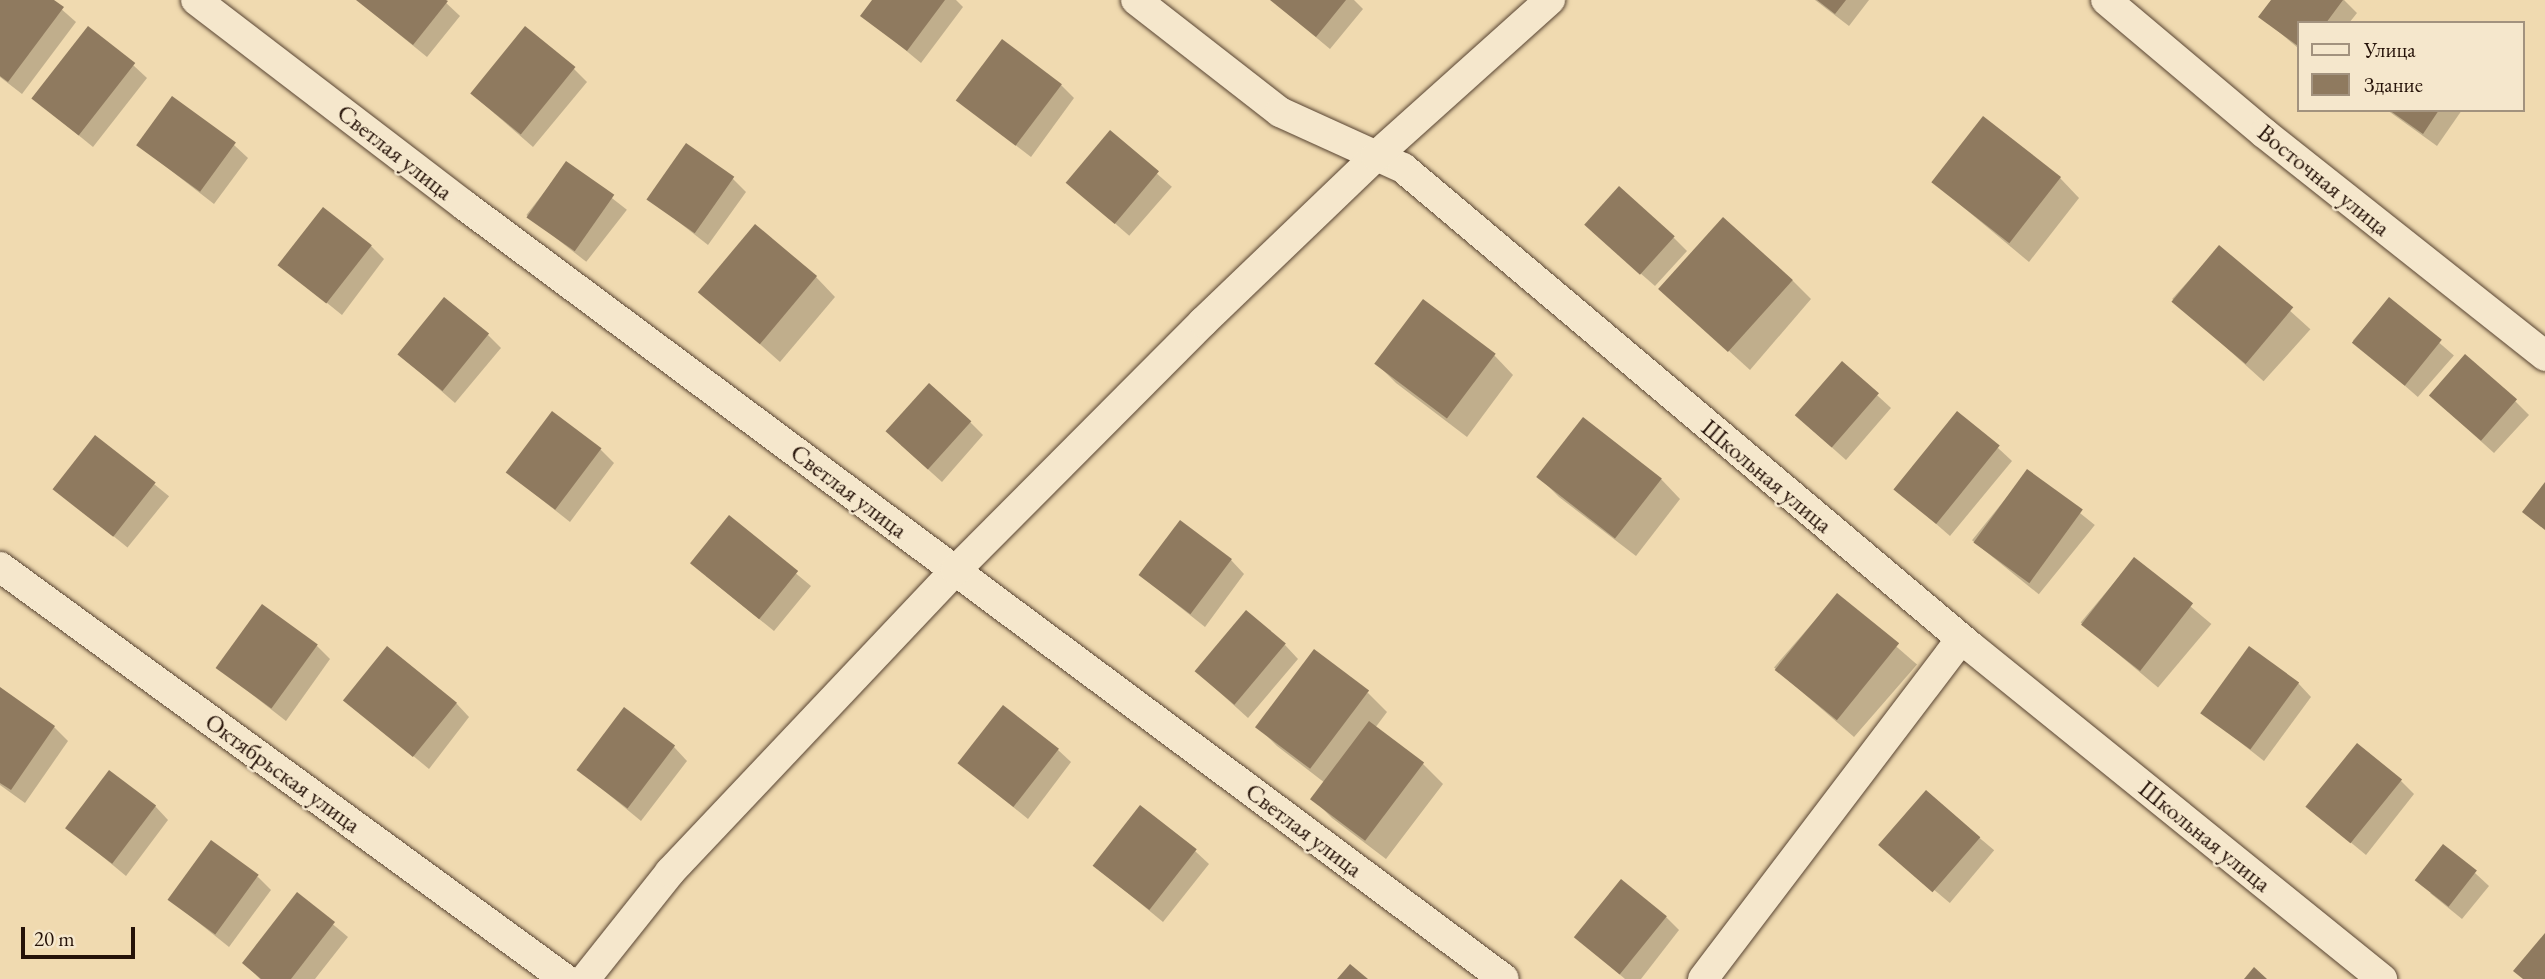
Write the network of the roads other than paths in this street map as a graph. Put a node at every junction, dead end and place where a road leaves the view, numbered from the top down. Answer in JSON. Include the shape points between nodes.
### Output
{"nodes":[{"id":1,"x":196,"y":0,"type":"edge"},
{"id":2,"x":1136,"y":0,"type":"edge"},
{"id":3,"x":1550,"y":0,"type":"edge"},
{"id":4,"x":2106,"y":0,"type":"edge"},
{"id":5,"x":1376,"y":156,"type":"junction"},
{"id":6,"x":2545,"y":356,"type":"edge"},
{"id":7,"x":0,"y":567,"type":"edge"},
{"id":8,"x":956,"y":570,"type":"junction"},
{"id":9,"x":1961,"y":639,"type":"junction"},
{"id":10,"x":565,"y":979,"type":"edge"},
{"id":11,"x":585,"y":979,"type":"edge"},
{"id":12,"x":1504,"y":979,"type":"edge"},
{"id":13,"x":1703,"y":979,"type":"edge"},
{"id":14,"x":2382,"y":979,"type":"edge"}],
"edges":[{"from":1,"to":8,"type":"street","name":"Светлая улица"},
{"from":2,"to":5,"type":"street","name":"Школьная улица","via":[[1280,112]]},
{"from":3,"to":5,"type":"street"},
{"from":4,"to":6,"type":"street","name":"Восточная улица"},
{"from":5,"to":8,"type":"street"},
{"from":5,"to":9,"type":"street","name":"Школьная улица","via":[[1403,168]]},
{"from":7,"to":10,"type":"street","name":"Октябрьская улица"},
{"from":8,"to":11,"type":"street","via":[[670,872]]},
{"from":8,"to":12,"type":"street","name":"Светлая улица"},
{"from":9,"to":13,"type":"street"},
{"from":9,"to":14,"type":"street","name":"Школьная улица"}]}
